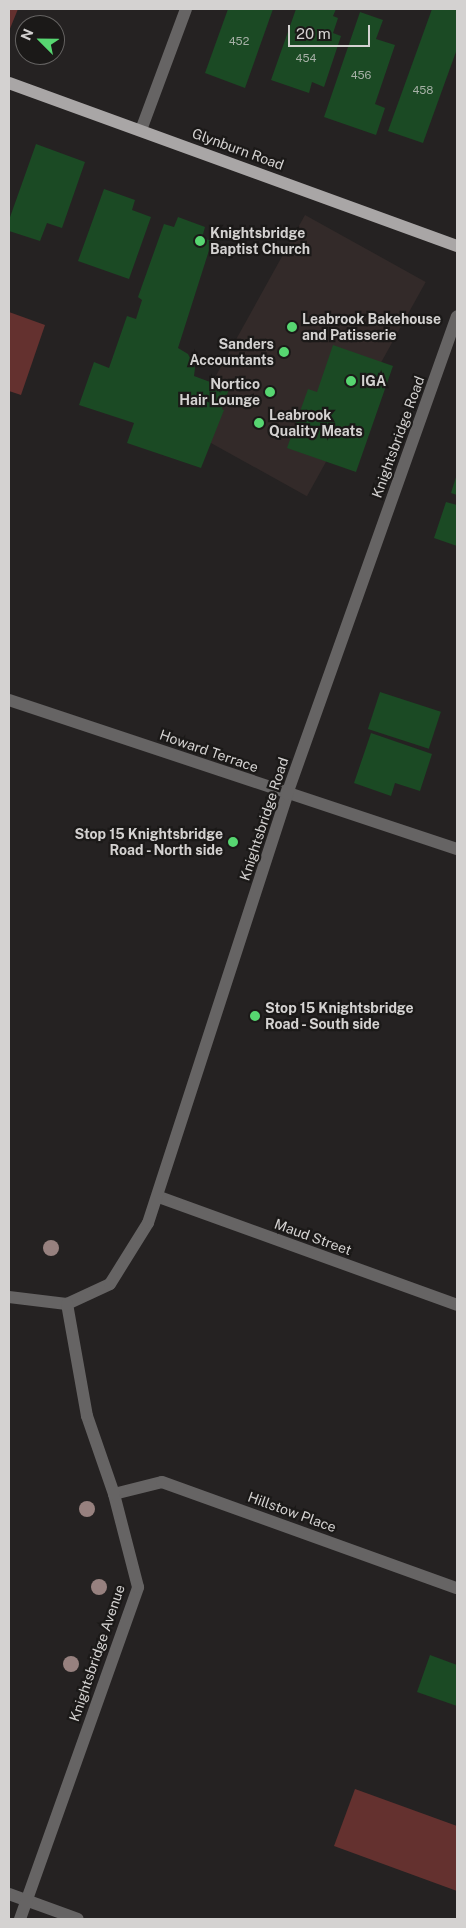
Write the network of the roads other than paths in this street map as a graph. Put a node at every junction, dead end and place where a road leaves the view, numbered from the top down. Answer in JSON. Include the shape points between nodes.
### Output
{"nodes":[{"id":1,"x":186,"y":9,"type":"edge"},
{"id":2,"x":9,"y":83,"type":"edge"},
{"id":3,"x":141,"y":130,"type":"junction"},
{"id":4,"x":457,"y":246,"type":"edge"},
{"id":5,"x":457,"y":316,"type":"edge"},
{"id":6,"x":9,"y":700,"type":"edge"},
{"id":7,"x":287,"y":794,"type":"junction"},
{"id":8,"x":457,"y":849,"type":"edge"},
{"id":9,"x":159,"y":1197,"type":"junction"},
{"id":10,"x":9,"y":1297,"type":"edge"},
{"id":11,"x":67,"y":1304,"type":"junction"},
{"id":12,"x":457,"y":1305,"type":"edge"},
{"id":13,"x":114,"y":1494,"type":"junction"},
{"id":14,"x":457,"y":1588,"type":"edge"},
{"id":15,"x":9,"y":1894,"type":"edge"},
{"id":16,"x":26,"y":1900,"type":"junction"},
{"id":17,"x":20,"y":1919,"type":"edge"},
{"id":18,"x":78,"y":1919,"type":"edge"}],
"edges":[{"from":1,"to":3,"type":"street"},
{"from":2,"to":3,"type":"main road","name":"Glynburn Road"},
{"from":3,"to":4,"type":"main road","name":"Glynburn Road"},
{"from":5,"to":7,"type":"street","name":"Knightsbridge Road"},
{"from":6,"to":7,"type":"street","name":"Howard Terrace"},
{"from":7,"to":8,"type":"street","name":"Howard Terrace"},
{"from":7,"to":9,"type":"street","name":"Knightsbridge Road"},
{"from":9,"to":11,"type":"street","name":"Knightsbridge Road","via":[[148,1223],[110,1284]]},
{"from":9,"to":12,"type":"street","name":"Maud Street"},
{"from":10,"to":11,"type":"street"},
{"from":11,"to":13,"type":"street","name":"Knightsbridge Avenue","via":[[87,1416]]},
{"from":13,"to":14,"type":"street","name":"Hillstow Place","via":[[162,1482]]},
{"from":13,"to":16,"type":"street","name":"Knightsbridge Avenue","via":[[138,1587]]},
{"from":15,"to":16,"type":"street"},
{"from":16,"to":17,"type":"street","name":"Knightsbridge Avenue"},
{"from":16,"to":18,"type":"street"}]}
